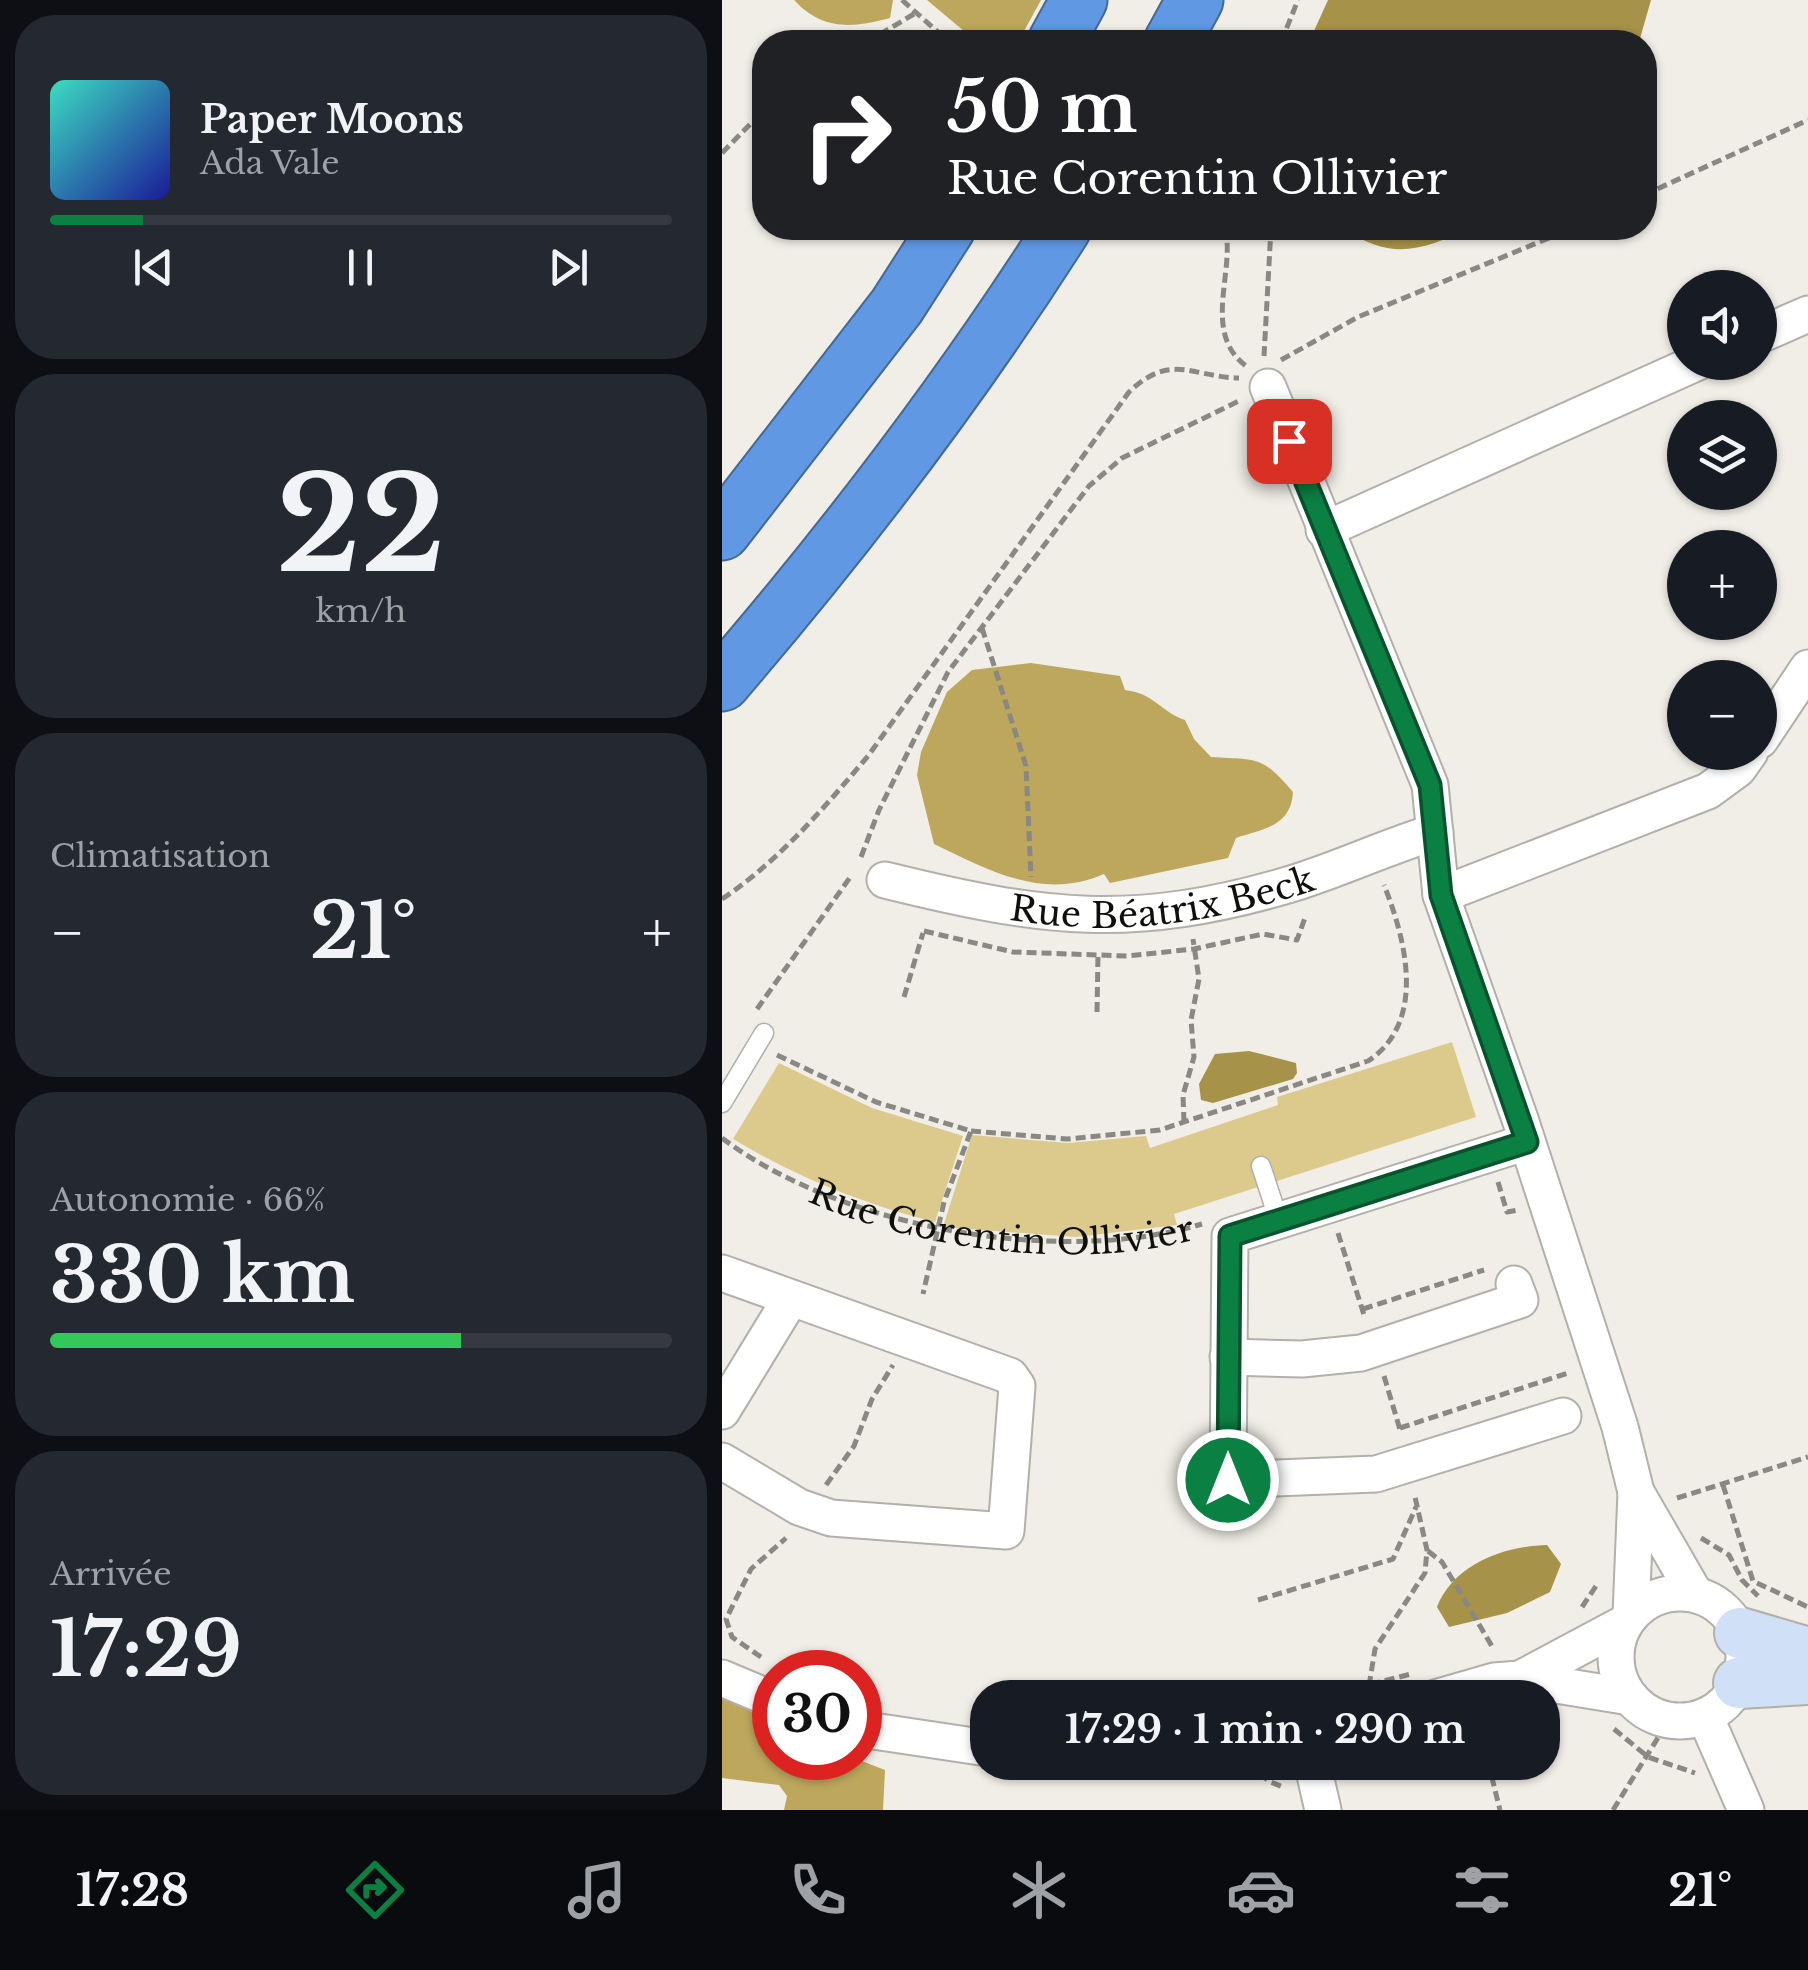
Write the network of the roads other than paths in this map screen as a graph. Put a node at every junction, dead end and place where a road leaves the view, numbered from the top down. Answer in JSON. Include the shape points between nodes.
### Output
{"nodes":[{"id":1,"x":1079,"y":0,"type":"edge"},
{"id":2,"x":1182,"y":0,"type":"edge"},
{"id":3,"x":1195,"y":0,"type":"edge"},
{"id":4,"x":1063,"y":30,"type":"edge"},
{"id":5,"x":1168,"y":30,"type":"edge"},
{"id":6,"x":1179,"y":30,"type":"edge"},
{"id":7,"x":939,"y":240,"type":"edge"},
{"id":8,"x":1054,"y":240,"type":"edge"},
{"id":9,"x":1808,"y":314,"type":"edge"},
{"id":10,"x":1777,"y":328,"type":"edge"},
{"id":11,"x":1667,"y":376,"type":"edge"},
{"id":12,"x":1263,"y":380,"type":"road end"},
{"id":13,"x":1324,"y":530,"type":"junction"},
{"id":14,"x":722,"y":532,"type":"edge"},
{"id":15,"x":1808,"y":668,"type":"edge"},
{"id":16,"x":722,"y":682,"type":"edge"},
{"id":17,"x":1777,"y":714,"type":"edge"},
{"id":18,"x":1737,"y":770,"type":"edge"},
{"id":19,"x":1435,"y":832,"type":"junction"},
{"id":20,"x":885,"y":880,"type":"dead end"},
{"id":21,"x":1441,"y":895,"type":"junction"},
{"id":22,"x":760,"y":1039,"type":"road end"},
{"id":23,"x":722,"y":1103,"type":"edge"},
{"id":24,"x":1527,"y":1142,"type":"junction"},
{"id":25,"x":1261,"y":1166,"type":"dead end"},
{"id":26,"x":1275,"y":1210,"type":"junction"},
{"id":27,"x":722,"y":1273,"type":"edge"},
{"id":28,"x":1502,"y":1276,"type":"road end"},
{"id":29,"x":790,"y":1298,"type":"junction"},
{"id":30,"x":1228,"y":1357,"type":"junction"},
{"id":31,"x":1569,"y":1403,"type":"road end"},
{"id":32,"x":722,"y":1411,"type":"edge"},
{"id":33,"x":722,"y":1461,"type":"edge"},
{"id":34,"x":1641,"y":1500,"type":"junction"},
{"id":35,"x":1695,"y":1594,"type":"junction"},
{"id":36,"x":1628,"y":1619,"type":"junction"},
{"id":37,"x":1740,"y":1633,"type":"junction"},
{"id":38,"x":1808,"y":1653,"type":"edge"},
{"id":39,"x":722,"y":1678,"type":"edge"},
{"id":40,"x":1520,"y":1679,"type":"junction"},
{"id":41,"x":1808,"y":1679,"type":"edge"},
{"id":42,"x":1507,"y":1680,"type":"edge"},
{"id":43,"x":752,"y":1691,"type":"edge"},
{"id":44,"x":1722,"y":1700,"type":"junction"},
{"id":45,"x":1619,"y":1710,"type":"junction"},
{"id":46,"x":882,"y":1734,"type":"edge"},
{"id":47,"x":970,"y":1746,"type":"edge"},
{"id":48,"x":1307,"y":1780,"type":"edge"},
{"id":49,"x":1323,"y":1810,"type":"edge"},
{"id":50,"x":1746,"y":1810,"type":"edge"}],
"edges":[{"from":1,"to":4,"type":"highway"},
{"from":2,"to":5,"type":"highway"},
{"from":3,"to":6,"type":"highway"},
{"from":7,"to":14,"type":"highway","via":[[886,320]]},
{"from":8,"to":16,"type":"highway","via":[[948,396]]},
{"from":9,"to":10,"type":"street"},
{"from":11,"to":13,"type":"street"},
{"from":12,"to":13,"type":"street"},
{"from":13,"to":19,"type":"street","via":[[1430,785]]},
{"from":15,"to":17,"type":"street"},
{"from":18,"to":21,"type":"street","via":[[1708,791]]},
{"from":19,"to":20,"type":"street","name":"Rue Béatrix Beck","via":[[1297,882],[1188,909],[1099,916],[1024,912]]},
{"from":19,"to":21,"type":"street"},
{"from":21,"to":24,"type":"street"},
{"from":22,"to":23,"type":"lane"},
{"from":24,"to":26,"type":"street","name":"Rue Corentin Ollivier"},
{"from":24,"to":34,"type":"street"},
{"from":25,"to":26,"type":"lane"},
{"from":26,"to":30,"type":"street","name":"Rue Corentin Ollivier","via":[[1230,1236]]},
{"from":27,"to":29,"type":"street"},
{"from":28,"to":30,"type":"street","via":[[1520,1300],[1360,1352]]},
{"from":29,"to":32,"type":"street"},
{"from":29,"to":33,"type":"street","via":[[1016,1381],[1006,1531],[831,1518],[799,1507]]},
{"from":30,"to":31,"type":"street","name":"Rue Corentin Ollivier","via":[[1228,1480],[1376,1474]]},
{"from":34,"to":35,"type":"street"},
{"from":34,"to":36,"type":"street"},
{"from":35,"to":36,"type":"street","via":[[1660,1596]]},
{"from":35,"to":37,"type":"street","via":[[1722,1608]]},
{"from":36,"to":40,"type":"street"},
{"from":36,"to":45,"type":"street","via":[[1616,1651]]},
{"from":37,"to":38,"type":"street"},
{"from":37,"to":44,"type":"street","via":[[1744,1658]]},
{"from":39,"to":43,"type":"street"},
{"from":40,"to":42,"type":"street"},
{"from":40,"to":45,"type":"street"},
{"from":41,"to":44,"type":"street"},
{"from":44,"to":45,"type":"street","via":[[1669,1720]]},
{"from":44,"to":50,"type":"street","via":[[1726,1758]]},
{"from":46,"to":47,"type":"street"},
{"from":48,"to":49,"type":"street"}]}
